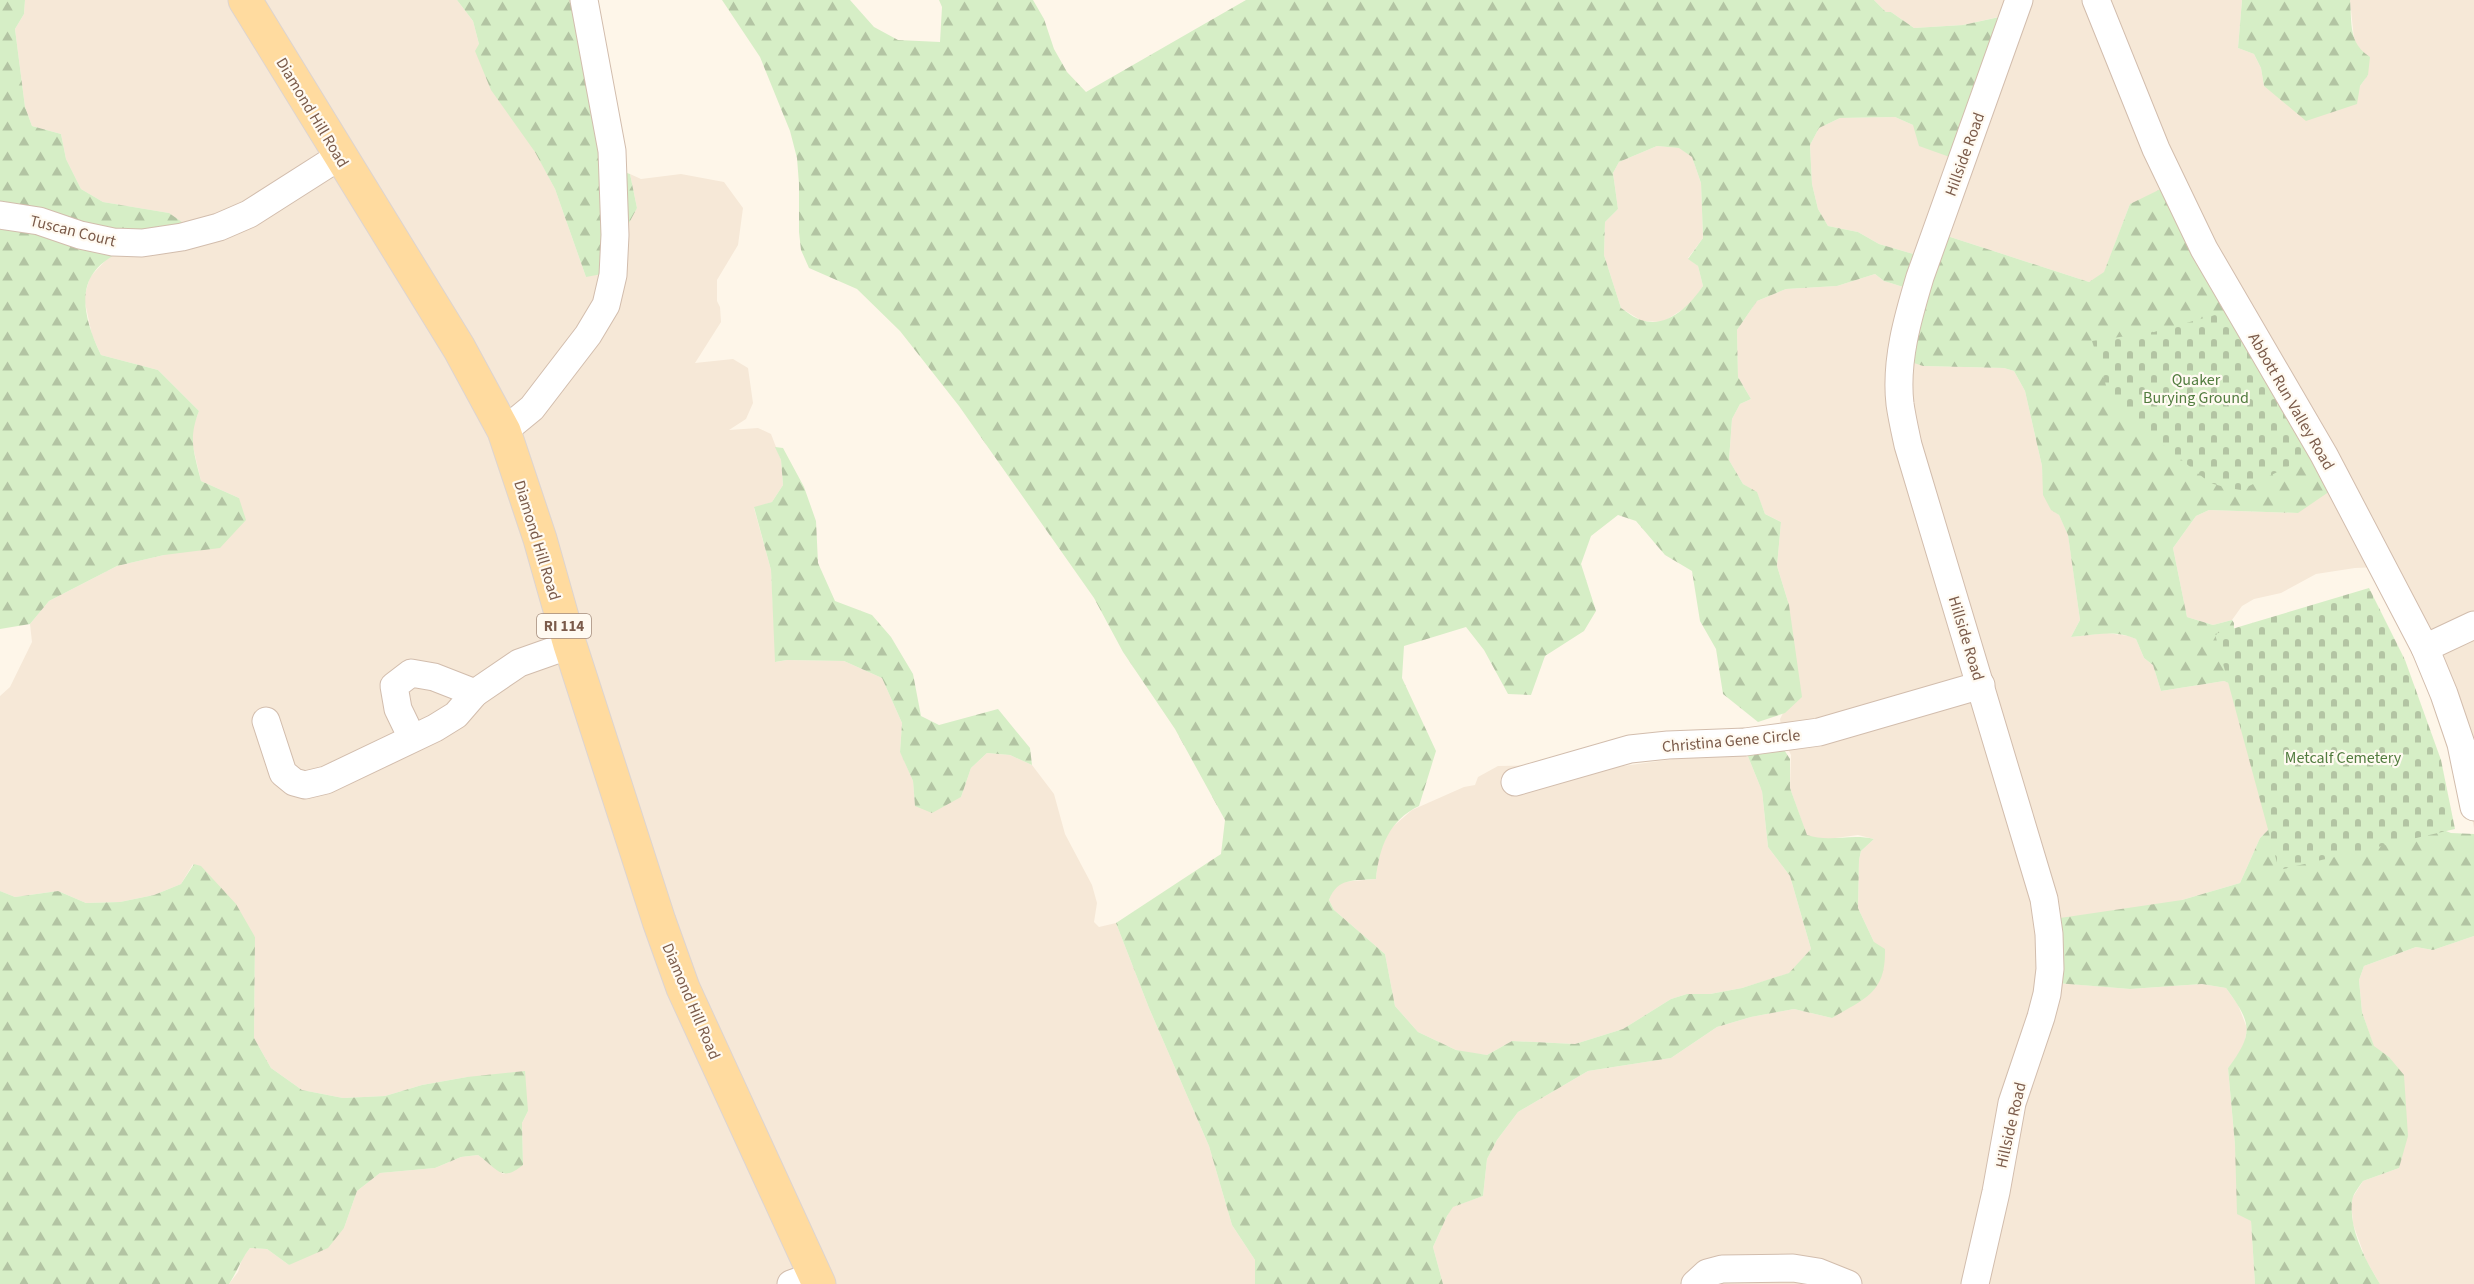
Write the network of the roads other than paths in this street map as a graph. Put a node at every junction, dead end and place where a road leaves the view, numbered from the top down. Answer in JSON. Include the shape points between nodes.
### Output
{"nodes":[{"id":1,"x":245,"y":0,"type":"edge"},
{"id":2,"x":584,"y":0,"type":"edge"},
{"id":3,"x":2019,"y":0,"type":"edge"},
{"id":4,"x":2096,"y":0,"type":"edge"},
{"id":5,"x":340,"y":156,"type":"junction"},
{"id":6,"x":0,"y":215,"type":"edge"},
{"id":7,"x":504,"y":432,"type":"junction"},
{"id":8,"x":2474,"y":625,"type":"edge"},
{"id":9,"x":570,"y":645,"type":"junction"},
{"id":10,"x":2425,"y":648,"type":"junction"},
{"id":11,"x":1981,"y":685,"type":"junction"},
{"id":12,"x":475,"y":693,"type":"junction"},
{"id":13,"x":266,"y":721,"type":"dead end"},
{"id":14,"x":412,"y":738,"type":"junction"},
{"id":15,"x":1515,"y":782,"type":"dead end"},
{"id":16,"x":2474,"y":807,"type":"edge"},
{"id":17,"x":809,"y":1281,"type":"edge"},
{"id":18,"x":1695,"y":1284,"type":"edge"},
{"id":19,"x":1848,"y":1284,"type":"edge"},
{"id":20,"x":1975,"y":1284,"type":"edge"}],
"edges":[{"from":1,"to":5,"type":"main road","name":"Diamond Hill Road","number":"RI 114"},
{"from":2,"to":7,"type":"street","via":[[612,151],[614,275],[606,305],[588,335],[532,408]]},
{"from":3,"to":11,"type":"street","name":"Hillside Road","via":[[1920,277],[1900,362],[1900,402],[1908,445]]},
{"from":4,"to":10,"type":"street","name":"Abbott Run Valley Road","via":[[2156,149],[2204,249],[2324,454]]},
{"from":5,"to":6,"type":"street","name":"Tuscan Court","via":[[249,214],[182,237],[142,243],[112,242],[39,221]]},
{"from":5,"to":7,"type":"main road","name":"Diamond Hill Road","number":"RI 114","via":[[459,348]]},
{"from":7,"to":9,"type":"main road","name":"Diamond Hill Road","number":"RI 114"},
{"from":8,"to":10,"type":"street"},
{"from":9,"to":12,"type":"street","via":[[519,663]]},
{"from":9,"to":17,"type":"main road","name":"Diamond Hill Road","number":"RI 114","via":[[659,921]]},
{"from":10,"to":16,"type":"street","name":"Abbott Run Valley Road","via":[[2461,744]]},
{"from":11,"to":15,"type":"street","name":"Christina Gene Circle","via":[[1819,732],[1745,742],[1630,749]]},
{"from":11,"to":20,"type":"street","name":"Hillside Road","via":[[2044,899],[2050,969],[2041,1017],[2012,1103]]},
{"from":12,"to":14,"type":"street","via":[[456,715]]},
{"from":12,"to":14,"type":"street","via":[[434,677],[411,674],[394,686],[398,709]]},
{"from":13,"to":14,"type":"street","via":[[283,773],[305,785],[326,780]]},
{"from":18,"to":19,"type":"street","via":[[1707,1273],[1722,1269],[1793,1268],[1818,1272]]}]}
